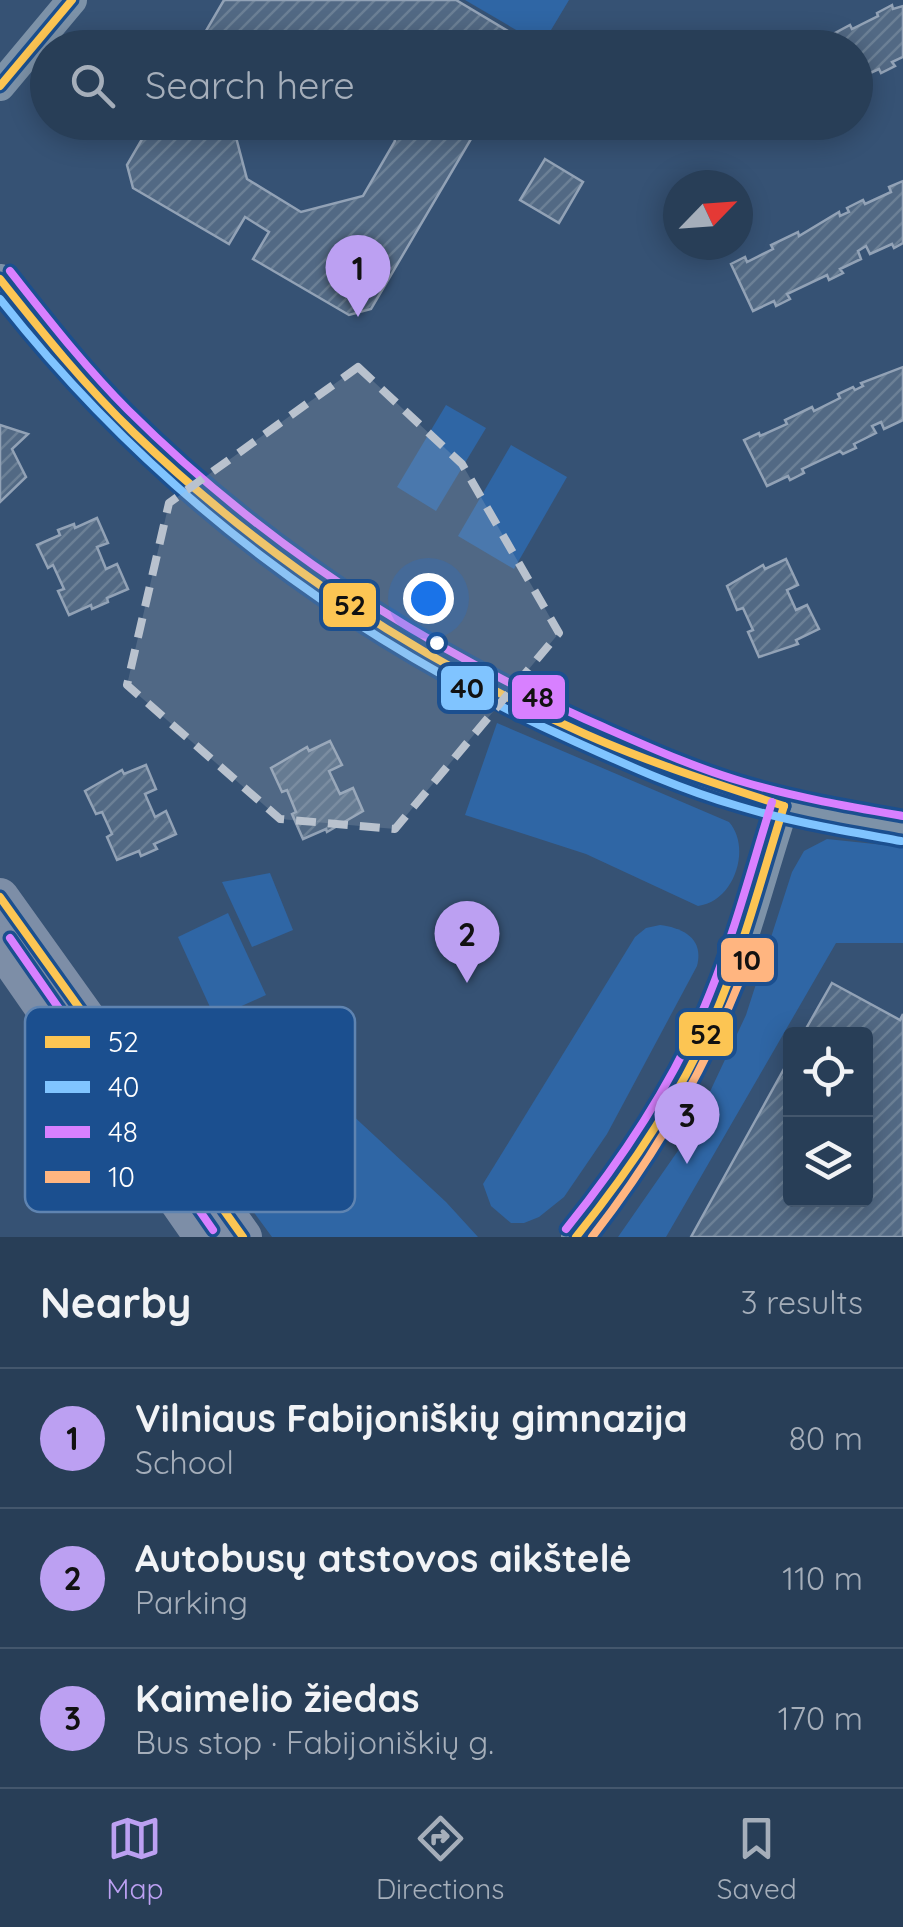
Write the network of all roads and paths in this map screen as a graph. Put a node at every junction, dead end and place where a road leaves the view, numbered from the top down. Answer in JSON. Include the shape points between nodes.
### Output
{"nodes":[{"id":1,"x":72,"y":0,"type":"edge"},
{"id":2,"x":47,"y":30,"type":"edge"},
{"id":3,"x":30,"y":50,"type":"edge"},
{"id":4,"x":0,"y":86,"type":"edge"},
{"id":5,"x":0,"y":278,"type":"edge"},
{"id":6,"x":784,"y":806,"type":"junction"},
{"id":7,"x":903,"y":829,"type":"edge"},
{"id":8,"x":0,"y":898,"type":"edge"},
{"id":9,"x":0,"y":944,"type":"edge"},
{"id":10,"x":44,"y":1007,"type":"edge"},
{"id":11,"x":78,"y":1007,"type":"edge"},
{"id":12,"x":187,"y":1212,"type":"edge"},
{"id":13,"x":224,"y":1212,"type":"edge"},
{"id":14,"x":204,"y":1237,"type":"edge"},
{"id":15,"x":242,"y":1237,"type":"edge"},
{"id":16,"x":576,"y":1237,"type":"edge"}],
"edges":[{"from":1,"to":2,"type":"street"},
{"from":3,"to":4,"type":"street"},
{"from":5,"to":6,"type":"street","via":[[62,357],[135,432],[328,592],[449,666],[569,727]]},
{"from":6,"to":7,"type":"street"},
{"from":6,"to":16,"type":"street","via":[[710,1026],[620,1180]]},
{"from":8,"to":11,"type":"main road"},
{"from":9,"to":10,"type":"main road"},
{"from":12,"to":14,"type":"main road"},
{"from":13,"to":15,"type":"main road"}]}
